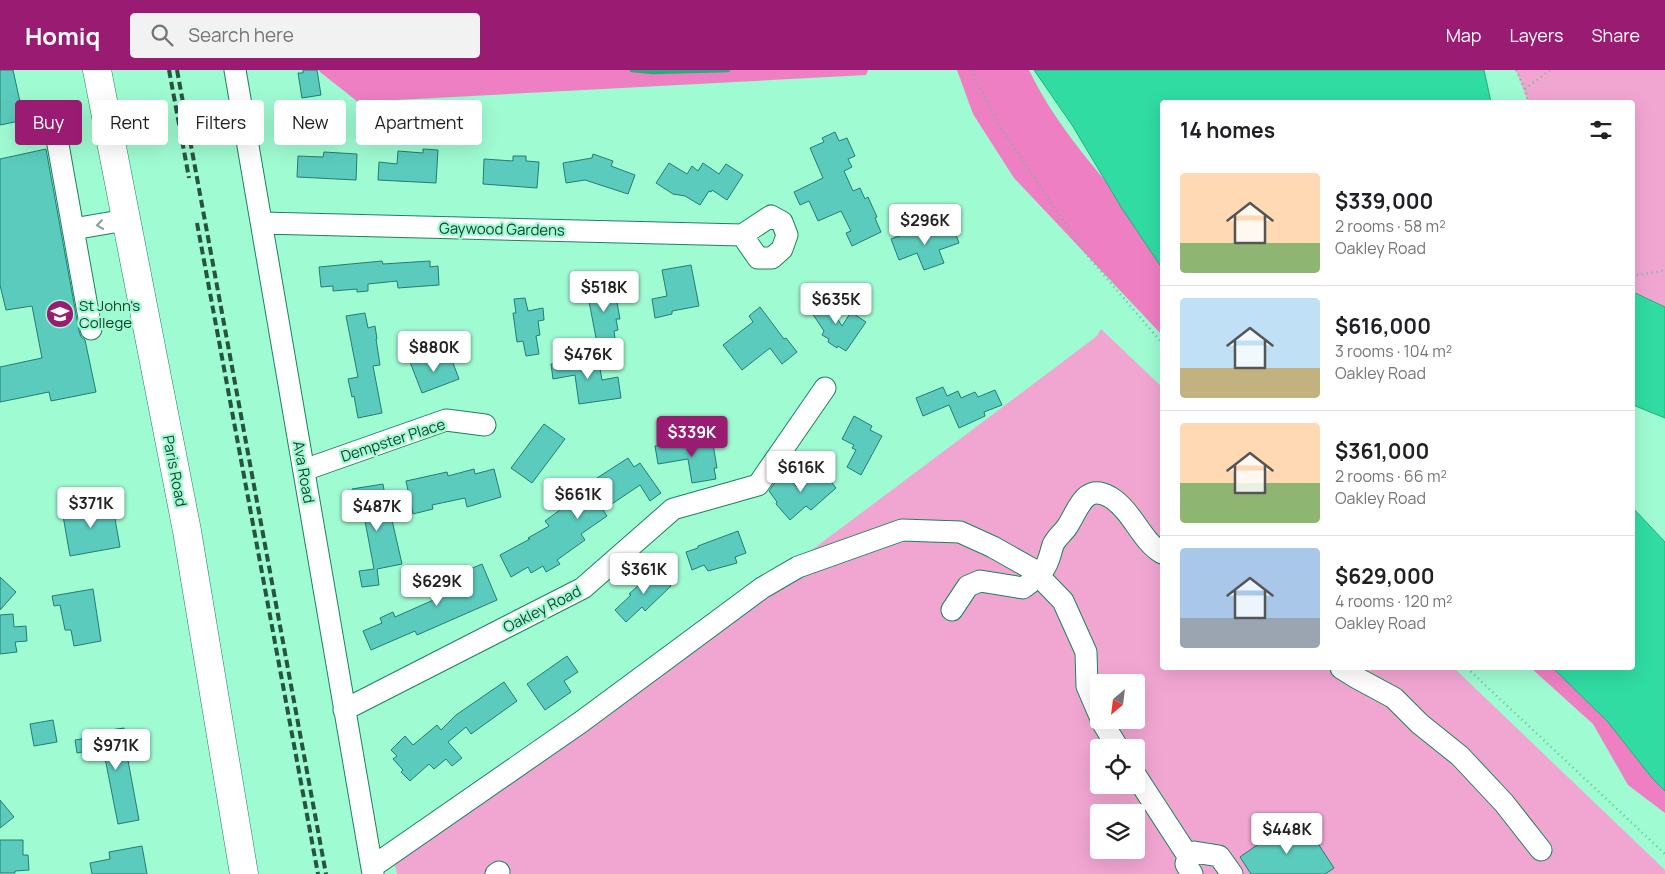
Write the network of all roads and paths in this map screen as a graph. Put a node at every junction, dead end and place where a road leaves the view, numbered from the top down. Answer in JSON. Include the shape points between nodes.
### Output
{"nodes":[{"id":1,"x":97,"y":70,"type":"edge"},
{"id":2,"x":235,"y":70,"type":"edge"},
{"id":3,"x":971,"y":70,"type":"edge"},
{"id":4,"x":1516,"y":70,"type":"edge"},
{"id":5,"x":1550,"y":70,"type":"edge"},
{"id":6,"x":1525,"y":89,"type":"junction"},
{"id":7,"x":1528,"y":100,"type":"edge"},
{"id":8,"x":58,"y":145,"type":"edge"},
{"id":9,"x":126,"y":220,"type":"junction"},
{"id":10,"x":262,"y":223,"type":"junction"},
{"id":11,"x":73,"y":229,"type":"junction"},
{"id":12,"x":742,"y":235,"type":"dead end"},
{"id":13,"x":1665,"y":273,"type":"edge"},
{"id":14,"x":1635,"y":276,"type":"edge"},
{"id":15,"x":91,"y":329,"type":"dead end"},
{"id":16,"x":1160,"y":341,"type":"edge"},
{"id":17,"x":825,"y":388,"type":"dead end"},
{"id":18,"x":485,"y":426,"type":"dead end"},
{"id":19,"x":304,"y":470,"type":"junction"},
{"id":20,"x":1160,"y":551,"type":"edge"},
{"id":21,"x":1038,"y":575,"type":"junction"},
{"id":22,"x":952,"y":610,"type":"dead end"},
{"id":23,"x":1344,"y":670,"type":"edge"},
{"id":24,"x":1469,"y":670,"type":"edge"},
{"id":25,"x":1090,"y":693,"type":"edge"},
{"id":26,"x":344,"y":710,"type":"junction"},
{"id":27,"x":1145,"y":791,"type":"edge"},
{"id":28,"x":1541,"y":850,"type":"dead end"},
{"id":29,"x":1665,"y":854,"type":"edge"},
{"id":30,"x":1190,"y":865,"type":"edge"},
{"id":31,"x":372,"y":871,"type":"edge"},
{"id":32,"x":244,"y":874,"type":"edge"},
{"id":33,"x":1232,"y":874,"type":"edge"}],
"edges":[{"from":1,"to":9,"type":"main road","name":"Paris Road"},
{"from":2,"to":10,"type":"street","name":"Ava Road"},
{"from":3,"to":16,"type":"path","via":[[1002,130],[1086,254]]},
{"from":4,"to":6,"type":"path"},
{"from":5,"to":6,"type":"path"},
{"from":6,"to":7,"type":"path"},
{"from":8,"to":11,"type":"street"},
{"from":9,"to":11,"type":"street","one_way":true},
{"from":9,"to":32,"type":"main road","name":"Paris Road","via":[[187,532]]},
{"from":10,"to":12,"type":"street","name":"Gaywood Gardens"},
{"from":10,"to":19,"type":"street","name":"Ava Road"},
{"from":11,"to":15,"type":"street"},
{"from":13,"to":14,"type":"path"},
{"from":17,"to":26,"type":"street","name":"Oakley Road","via":[[758,485],[673,508],[584,588]]},
{"from":18,"to":19,"type":"street","name":"Dempster Place","via":[[446,420]]},
{"from":19,"to":26,"type":"street","name":"Ava Road"},
{"from":20,"to":21,"type":"street","via":[[1118,503],[1096,493],[1087,495],[1079,503]]},
{"from":21,"to":22,"type":"street","via":[[1023,588],[980,581],[968,586]]},
{"from":21,"to":25,"type":"street","via":[[1063,601],[1086,652]]},
{"from":21,"to":31,"type":"street","via":[[1000,551],[960,532],[925,529],[902,530],[798,567],[762,588]]},
{"from":23,"to":28,"type":"street","via":[[1394,698],[1460,756],[1504,803]]},
{"from":24,"to":29,"type":"path"},
{"from":26,"to":31,"type":"street","name":"Ava Road"},
{"from":27,"to":30,"type":"street"},
{"from":30,"to":33,"type":"street","via":[[1194,852],[1219,856]]}]}
